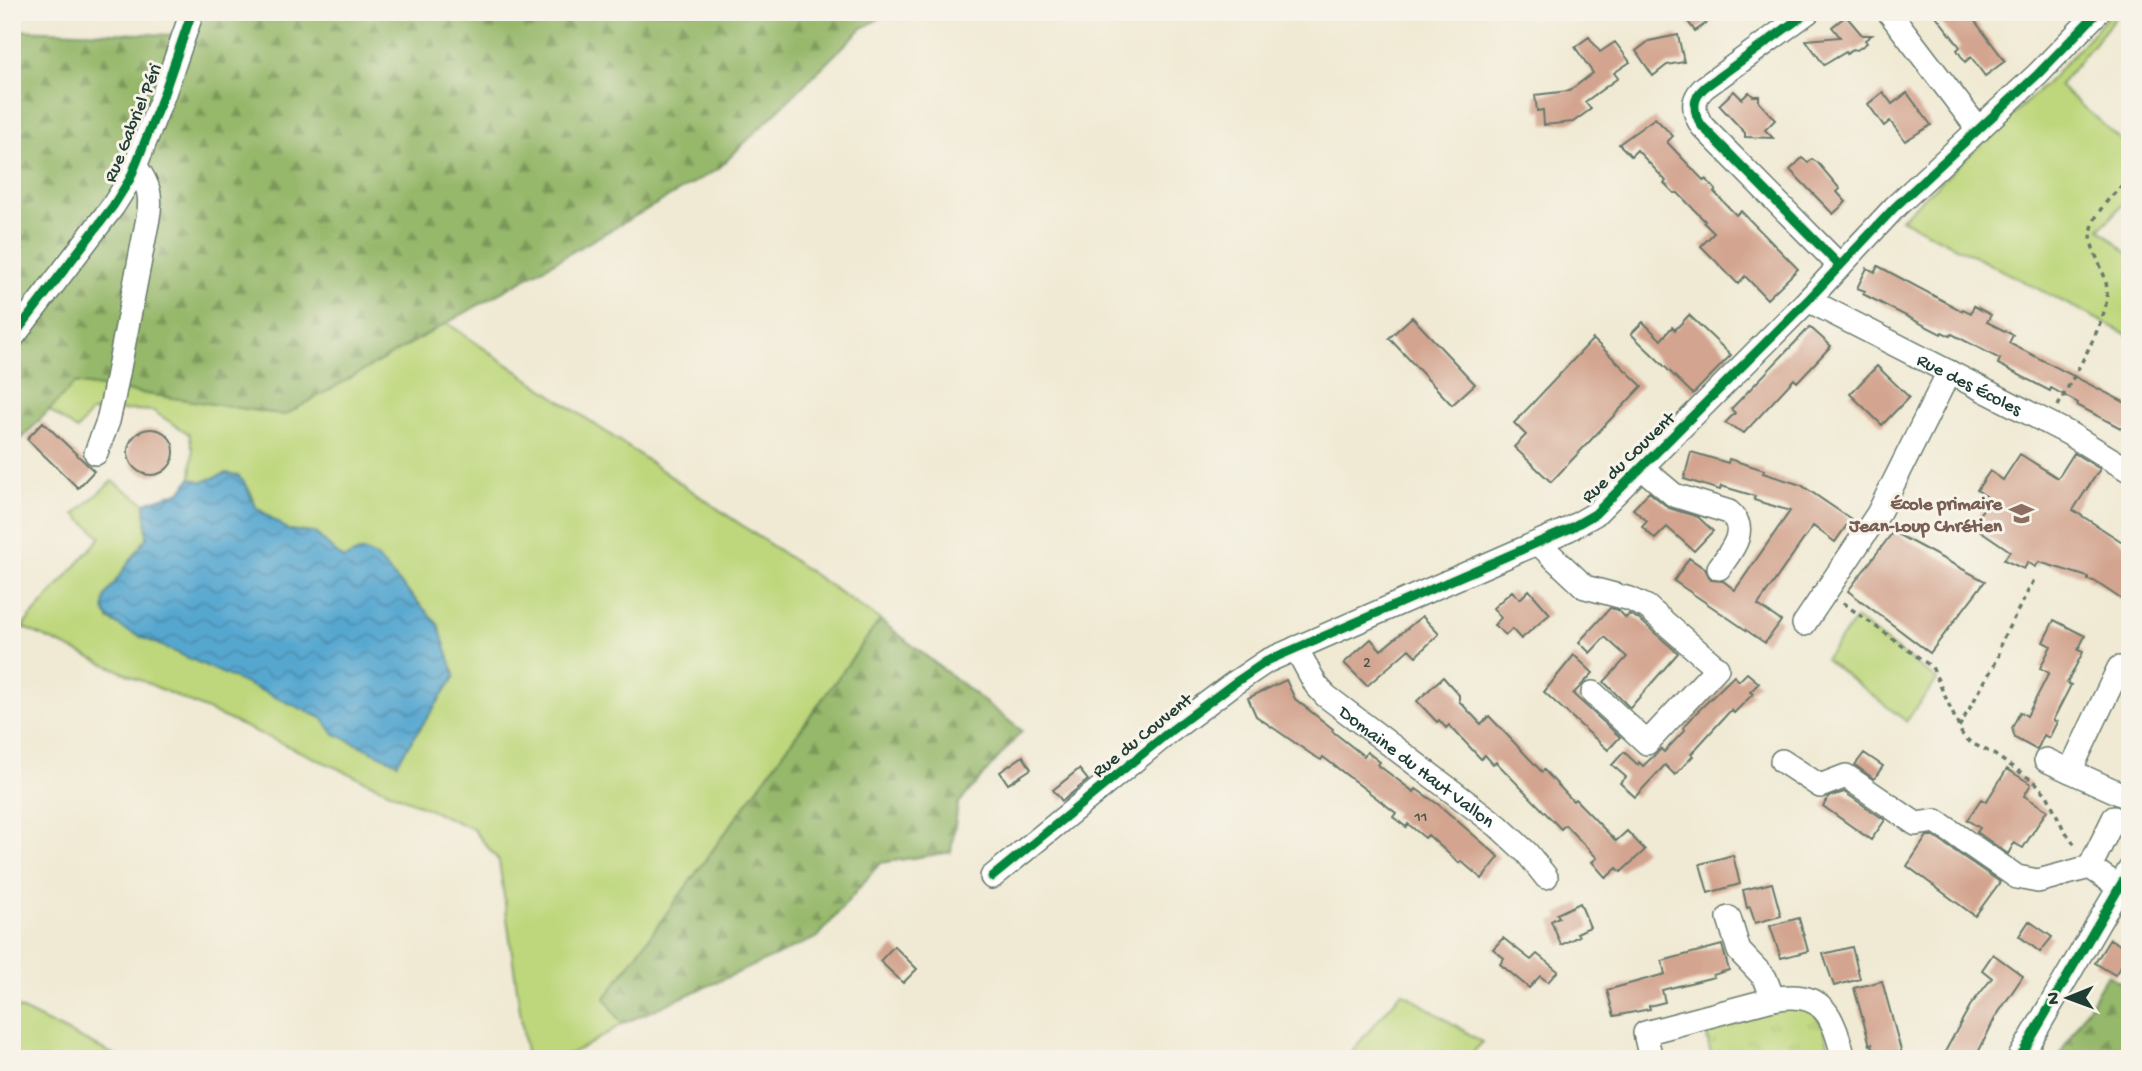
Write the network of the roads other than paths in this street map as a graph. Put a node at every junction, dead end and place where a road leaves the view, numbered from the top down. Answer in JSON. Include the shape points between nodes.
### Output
{"nodes":[{"id":1,"x":192,"y":12,"type":"edge"},
{"id":2,"x":1808,"y":12,"type":"edge"},
{"id":3,"x":1889,"y":12,"type":"edge"},
{"id":4,"x":2098,"y":12,"type":"edge"},
{"id":5,"x":1979,"y":130,"type":"junction"},
{"id":6,"x":136,"y":167,"type":"junction"},
{"id":7,"x":1840,"y":267,"type":"junction"},
{"id":8,"x":1808,"y":300,"type":"junction"},
{"id":9,"x":12,"y":338,"type":"edge"},
{"id":10,"x":1949,"y":372,"type":"junction"},
{"id":11,"x":96,"y":453,"type":"dead end"},
{"id":12,"x":1642,"y":468,"type":"junction"},
{"id":13,"x":2130,"y":471,"type":"edge"},
{"id":14,"x":1538,"y":543,"type":"junction"},
{"id":15,"x":1719,"y":568,"type":"dead end"},
{"id":16,"x":1804,"y":624,"type":"dead end"},
{"id":17,"x":1296,"y":648,"type":"junction"},
{"id":18,"x":2119,"y":668,"type":"dead end"},
{"id":19,"x":1593,"y":694,"type":"dead end"},
{"id":20,"x":2046,"y":760,"type":"dead end"},
{"id":21,"x":1782,"y":761,"type":"dead end"},
{"id":22,"x":2070,"y":771,"type":"junction"},
{"id":23,"x":2130,"y":798,"type":"edge"},
{"id":24,"x":2114,"y":818,"type":"dead end"},
{"id":25,"x":2091,"y":867,"type":"junction"},
{"id":26,"x":992,"y":877,"type":"dead end"},
{"id":27,"x":1546,"y":877,"type":"dead end"},
{"id":28,"x":2124,"y":878,"type":"edge"},
{"id":29,"x":1729,"y":918,"type":"dead end"},
{"id":30,"x":1773,"y":999,"type":"junction"},
{"id":31,"x":1651,"y":1059,"type":"edge"},
{"id":32,"x":1844,"y":1059,"type":"edge"},
{"id":33,"x":2019,"y":1059,"type":"edge"}],
"edges":[{"from":1,"to":6,"type":"street","name":"Rue Gabriel Péri"},
{"from":2,"to":7,"type":"street","via":[[1704,87],[1696,98],[1695,114]]},
{"from":3,"to":5,"type":"street"},
{"from":4,"to":5,"type":"street","name":"Rue du Couvent"},
{"from":5,"to":7,"type":"street","name":"Rue du Couvent","via":[[1895,207]]},
{"from":6,"to":9,"type":"street","name":"Rue Gabriel Péri","via":[[113,206]]},
{"from":6,"to":11,"type":"street","via":[[148,189],[150,209],[113,399]]},
{"from":7,"to":8,"type":"street","name":"Rue du Couvent"},
{"from":8,"to":10,"type":"street","name":"Rue des Écoles"},
{"from":8,"to":12,"type":"street","name":"Rue du Couvent"},
{"from":10,"to":13,"type":"street","name":"Rue des Écoles"},
{"from":10,"to":16,"type":"street","via":[[1878,514]]},
{"from":12,"to":14,"type":"street","name":"Rue du Couvent","via":[[1595,514]]},
{"from":12,"to":15,"type":"street","via":[[1674,495],[1735,517],[1738,541]]},
{"from":14,"to":17,"type":"street","name":"Rue du Couvent"},
{"from":14,"to":19,"type":"street","via":[[1585,587],[1647,607],[1717,668],[1647,743]]},
{"from":17,"to":26,"type":"street","name":"Rue du Couvent","via":[[1233,684]]},
{"from":17,"to":27,"type":"street","name":"Domaine du Haut Vallon","via":[[1326,696],[1505,831]]},
{"from":18,"to":22,"type":"street"},
{"from":20,"to":22,"type":"street"},
{"from":21,"to":25,"type":"street","via":[[1820,786],[1846,776],[1916,824],[1936,821],[2017,877],[2038,881]]},
{"from":22,"to":23,"type":"street"},
{"from":24,"to":25,"type":"street"},
{"from":25,"to":28,"type":"street"},
{"from":28,"to":33,"type":"street"},
{"from":29,"to":30,"type":"street","via":[[1739,951],[1765,978]]},
{"from":30,"to":31,"type":"street","via":[[1645,1033]]},
{"from":30,"to":32,"type":"street","via":[[1801,998],[1817,1003],[1835,1025]]}]}
